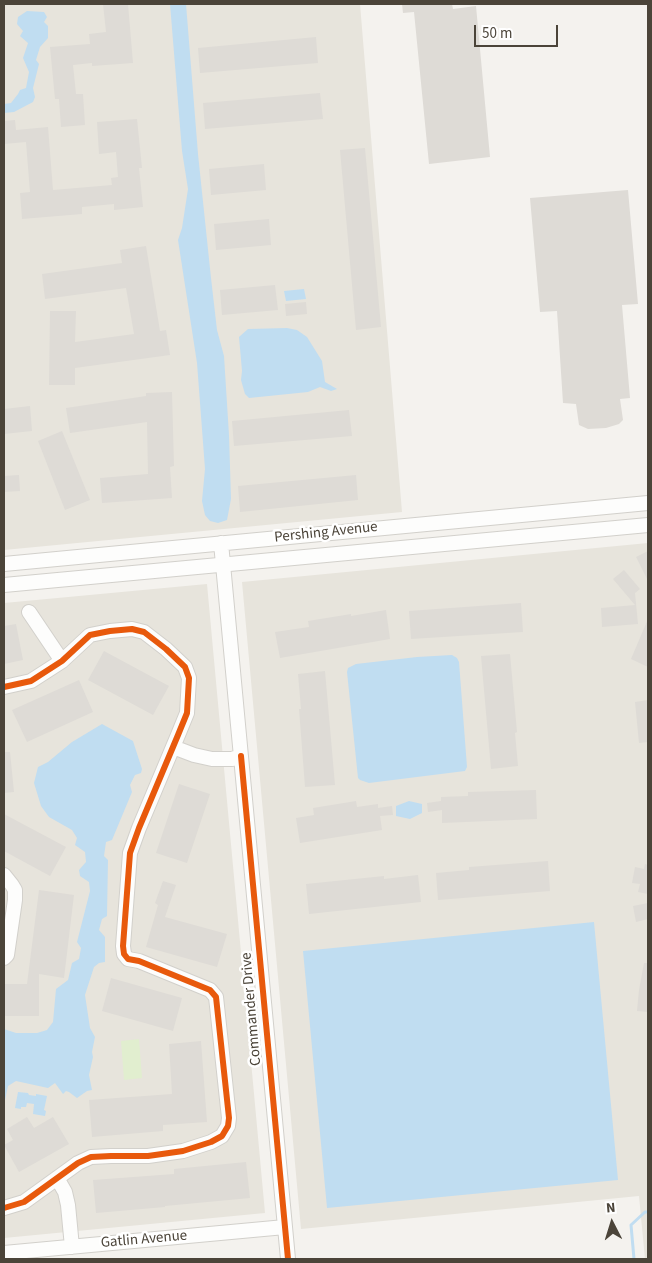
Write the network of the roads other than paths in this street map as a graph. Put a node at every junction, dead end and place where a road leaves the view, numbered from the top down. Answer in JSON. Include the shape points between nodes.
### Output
{"nodes":[{"id":1,"x":648,"y":503,"type":"edge"},
{"id":2,"x":648,"y":525,"type":"edge"},
{"id":3,"x":220,"y":544,"type":"junction"},
{"id":4,"x":194,"y":546,"type":"junction"},
{"id":5,"x":4,"y":564,"type":"edge"},
{"id":6,"x":223,"y":565,"type":"junction"},
{"id":7,"x":195,"y":568,"type":"junction"},
{"id":8,"x":4,"y":585,"type":"edge"},
{"id":9,"x":30,"y":612,"type":"dead end"},
{"id":10,"x":62,"y":661,"type":"junction"},
{"id":11,"x":4,"y":688,"type":"edge"},
{"id":12,"x":173,"y":747,"type":"junction"},
{"id":13,"x":241,"y":756,"type":"junction"},
{"id":14,"x":4,"y":875,"type":"edge"},
{"id":15,"x":4,"y":958,"type":"edge"},
{"id":16,"x":57,"y":1178,"type":"junction"},
{"id":17,"x":4,"y":1208,"type":"edge"},
{"id":18,"x":285,"y":1227,"type":"junction"},
{"id":19,"x":72,"y":1247,"type":"junction"},
{"id":20,"x":4,"y":1253,"type":"edge"},
{"id":21,"x":288,"y":1259,"type":"edge"}],
"edges":[{"from":1,"to":3,"type":"street","name":"Pershing Avenue"},
{"from":2,"to":6,"type":"street","name":"Pershing Avenue"},
{"from":3,"to":4,"type":"street","name":"Pershing Avenue"},
{"from":3,"to":6,"type":"street","name":"Commander Drive"},
{"from":4,"to":5,"type":"street","name":"Pershing Avenue"},
{"from":4,"to":7,"type":"street"},
{"from":6,"to":7,"type":"street","name":"Pershing Avenue"},
{"from":6,"to":13,"type":"street","name":"Commander Drive"},
{"from":7,"to":8,"type":"street","name":"Pershing Avenue"},
{"from":9,"to":10,"type":"street"},
{"from":10,"to":11,"type":"street","via":[[31,680]]},
{"from":10,"to":12,"type":"street","via":[[90,636],[110,631],[132,629],[144,632],[166,649],[186,667],[189,678],[187,713]]},
{"from":12,"to":13,"type":"street","via":[[212,759]]},
{"from":12,"to":16,"type":"street","via":[[130,853],[124,954],[128,959],[210,990],[216,997],[228,1126],[222,1136],[183,1151],[148,1156],[90,1157]]},
{"from":13,"to":18,"type":"street","name":"Commander Drive"},
{"from":14,"to":15,"type":"street","via":[[15,890],[15,900],[7,956]]},
{"from":16,"to":17,"type":"street","via":[[24,1202]]},
{"from":16,"to":19,"type":"street","via":[[68,1205]]},
{"from":18,"to":19,"type":"street","name":"Gatlin Avenue"},
{"from":18,"to":21,"type":"street","name":"Commander Drive"},
{"from":19,"to":20,"type":"street","name":"Gatlin Avenue"}]}
